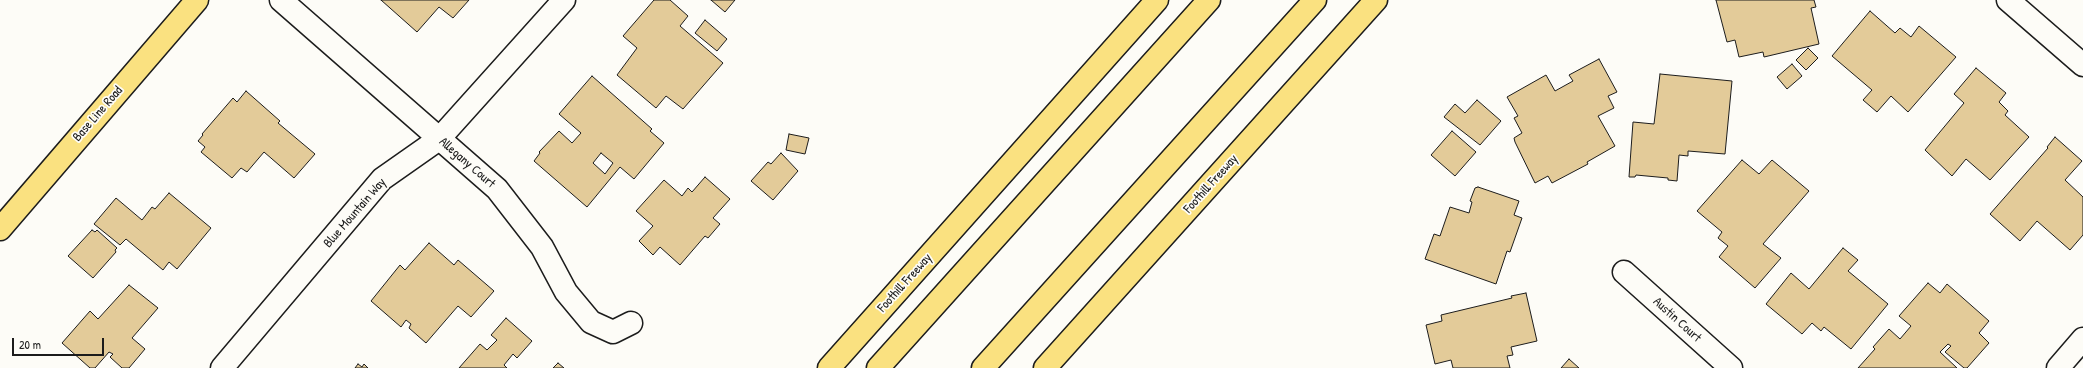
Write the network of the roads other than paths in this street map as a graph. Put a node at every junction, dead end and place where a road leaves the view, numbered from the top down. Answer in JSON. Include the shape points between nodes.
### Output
{"nodes":[{"id":1,"x":197,"y":0,"type":"edge"},
{"id":2,"x":281,"y":0,"type":"edge"},
{"id":3,"x":564,"y":0,"type":"edge"},
{"id":4,"x":1157,"y":0,"type":"edge"},
{"id":5,"x":1209,"y":0,"type":"edge"},
{"id":6,"x":1315,"y":0,"type":"edge"},
{"id":7,"x":1376,"y":0,"type":"edge"},
{"id":8,"x":2008,"y":0,"type":"edge"},
{"id":9,"x":2083,"y":66,"type":"edge"},
{"id":10,"x":439,"y":140,"type":"junction"},
{"id":11,"x":0,"y":229,"type":"edge"},
{"id":12,"x":1624,"y":272,"type":"dead end"},
{"id":13,"x":631,"y":323,"type":"dead end"},
{"id":14,"x":2083,"y":339,"type":"edge"},
{"id":15,"x":222,"y":368,"type":"edge"},
{"id":16,"x":829,"y":368,"type":"edge"},
{"id":17,"x":878,"y":368,"type":"edge"},
{"id":18,"x":983,"y":368,"type":"edge"},
{"id":19,"x":1045,"y":368,"type":"edge"},
{"id":20,"x":1731,"y":368,"type":"edge"},
{"id":21,"x":2058,"y":368,"type":"edge"}],
"edges":[{"from":1,"to":11,"type":"main road","name":"Base Line Road"},
{"from":2,"to":10,"type":"street","name":"Allegany Court"},
{"from":3,"to":10,"type":"street","name":"Blue Mountain Way"},
{"from":4,"to":16,"type":"main road","name":"Foothill Freeway"},
{"from":5,"to":17,"type":"main road"},
{"from":6,"to":18,"type":"main road"},
{"from":7,"to":19,"type":"main road","name":"Foothill Freeway"},
{"from":8,"to":9,"type":"street"},
{"from":10,"to":13,"type":"street","name":"Allegany Court","via":[[497,189],[542,247],[566,292],[591,322],[613,332]]},
{"from":10,"to":15,"type":"street","name":"Blue Mountain Way","via":[[382,179]]},
{"from":12,"to":20,"type":"street","name":"Austin Court"},
{"from":14,"to":21,"type":"street"}]}
